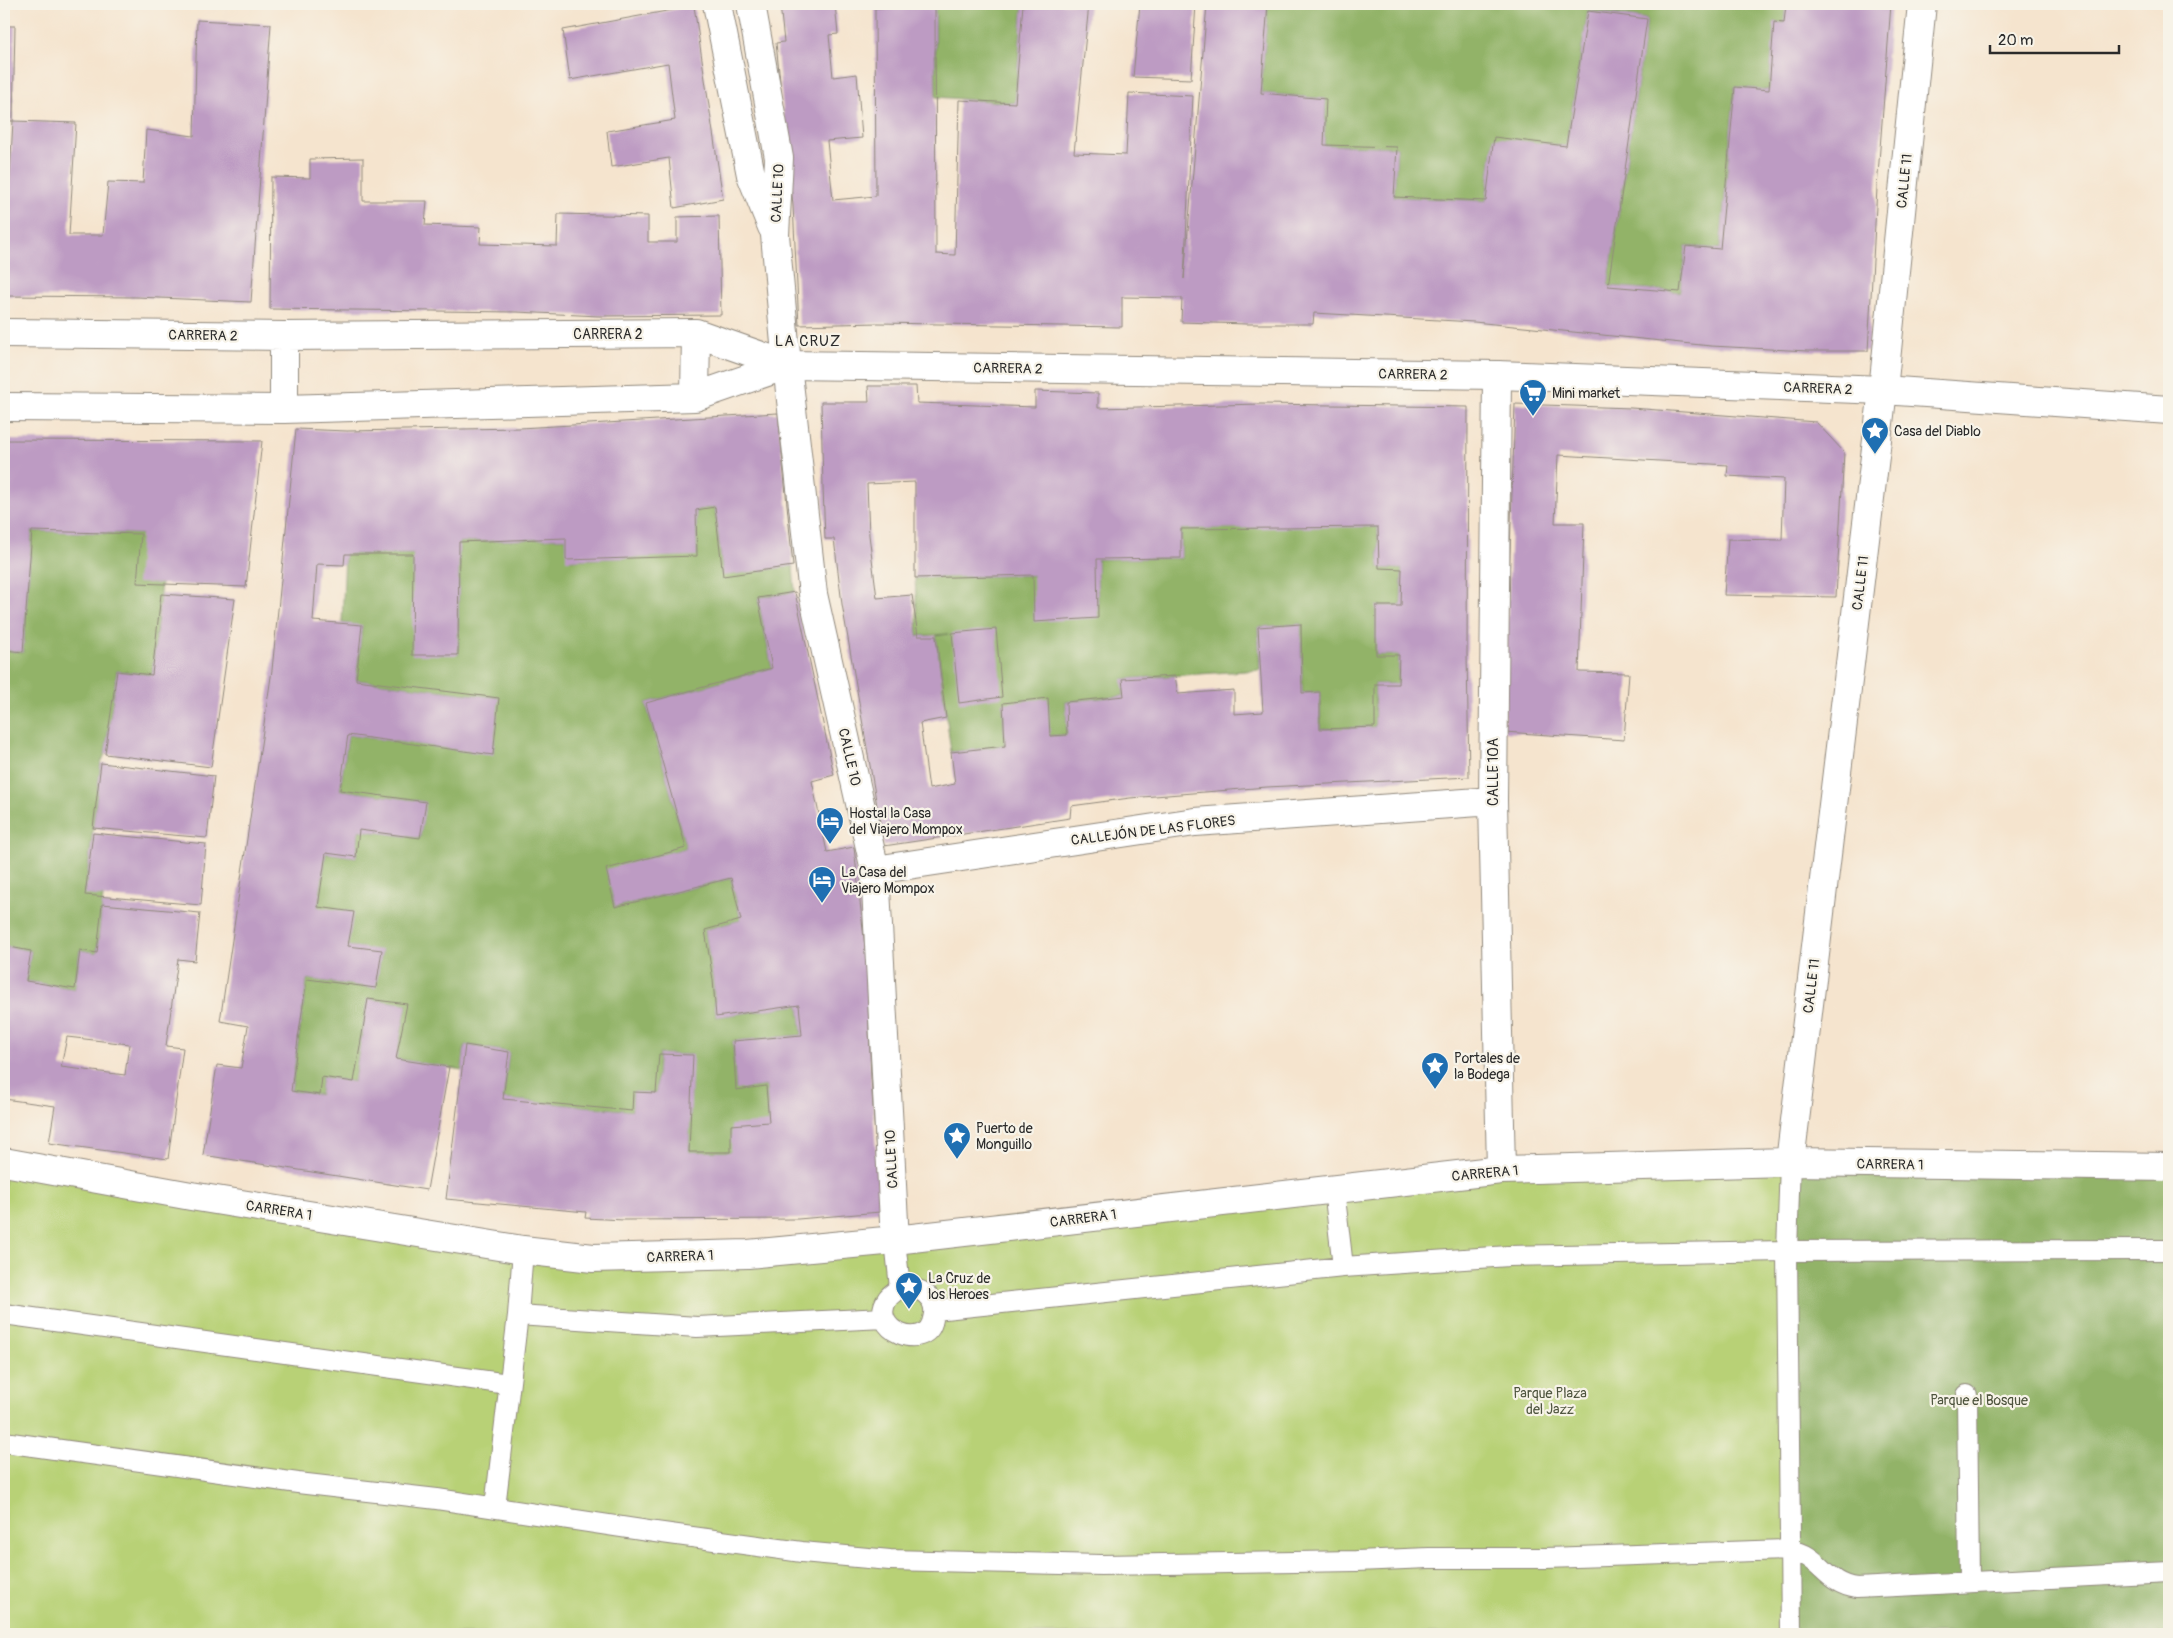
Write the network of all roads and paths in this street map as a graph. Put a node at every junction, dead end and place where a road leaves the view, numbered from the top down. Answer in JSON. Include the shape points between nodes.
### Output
{"nodes":[{"id":1,"x":717,"y":4,"type":"edge"},
{"id":2,"x":751,"y":4,"type":"edge"},
{"id":3,"x":1922,"y":4,"type":"edge"},
{"id":4,"x":776,"y":235,"type":"junction"},
{"id":5,"x":4,"y":333,"type":"edge"},
{"id":6,"x":696,"y":333,"type":"junction"},
{"id":7,"x":284,"y":336,"type":"junction"},
{"id":8,"x":786,"y":365,"type":"junction"},
{"id":9,"x":1497,"y":375,"type":"junction"},
{"id":10,"x":1883,"y":390,"type":"junction"},
{"id":11,"x":695,"y":397,"type":"junction"},
{"id":12,"x":4,"y":407,"type":"edge"},
{"id":13,"x":284,"y":409,"type":"junction"},
{"id":14,"x":2169,"y":410,"type":"edge"},
{"id":15,"x":1493,"y":801,"type":"junction"},
{"id":16,"x":875,"y":870,"type":"junction"},
{"id":17,"x":4,"y":1162,"type":"edge"},
{"id":18,"x":1790,"y":1162,"type":"junction"},
{"id":19,"x":2169,"y":1167,"type":"edge"},
{"id":20,"x":1501,"y":1170,"type":"junction"},
{"id":21,"x":1334,"y":1189,"type":"junction"},
{"id":22,"x":895,"y":1240,"type":"junction"},
{"id":23,"x":523,"y":1250,"type":"junction"},
{"id":24,"x":2169,"y":1250,"type":"edge"},
{"id":25,"x":1787,"y":1251,"type":"junction"},
{"id":26,"x":1344,"y":1267,"type":"junction"},
{"id":27,"x":900,"y":1288,"type":"junction"},
{"id":28,"x":935,"y":1310,"type":"junction"},
{"id":29,"x":4,"y":1314,"type":"edge"},
{"id":30,"x":518,"y":1315,"type":"junction"},
{"id":31,"x":884,"y":1318,"type":"junction"},
{"id":32,"x":508,"y":1384,"type":"junction"},
{"id":33,"x":1967,"y":1395,"type":"dead end"},
{"id":34,"x":4,"y":1442,"type":"edge"},
{"id":35,"x":495,"y":1507,"type":"junction"},
{"id":36,"x":1790,"y":1550,"type":"junction"},
{"id":37,"x":2169,"y":1572,"type":"edge"},
{"id":38,"x":1969,"y":1581,"type":"junction"},
{"id":39,"x":1791,"y":1634,"type":"edge"}],
"edges":[{"from":1,"to":4,"type":"street","name":"CALLE 10","via":[[751,175]]},
{"from":2,"to":4,"type":"street","name":"CALLE 10","via":[[779,158]]},
{"from":3,"to":10,"type":"street","name":"CALLE 11"},
{"from":4,"to":8,"type":"street"},
{"from":5,"to":7,"type":"street","name":"CARRERA 2"},
{"from":6,"to":7,"type":"street","name":"CARRERA 2"},
{"from":6,"to":8,"type":"street","name":"CARRERA 2"},
{"from":6,"to":11,"type":"street"},
{"from":7,"to":13,"type":"street"},
{"from":8,"to":9,"type":"street","name":"CARRERA 2"},
{"from":8,"to":11,"type":"street"},
{"from":8,"to":16,"type":"street","name":"CALLE 10","via":[[813,594]]},
{"from":9,"to":10,"type":"street","name":"CARRERA 2"},
{"from":9,"to":15,"type":"street","name":"CALLE 10A"},
{"from":10,"to":14,"type":"street","name":"CARRERA 2"},
{"from":10,"to":18,"type":"street","name":"CALLE 11"},
{"from":11,"to":13,"type":"street"},
{"from":12,"to":13,"type":"street"},
{"from":15,"to":16,"type":"street","name":"CALLEJÓN DE LAS FLORES","via":[[1195,822]]},
{"from":15,"to":20,"type":"street","name":"CALLE 10A"},
{"from":16,"to":22,"type":"street","name":"CALLE 10"},
{"from":17,"to":23,"type":"street","name":"CARRERA 1"},
{"from":18,"to":19,"type":"street","name":"CARRERA 1"},
{"from":18,"to":20,"type":"street","name":"CARRERA 1"},
{"from":18,"to":25,"type":"lane"},
{"from":20,"to":21,"type":"street","name":"CARRERA 1"},
{"from":21,"to":22,"type":"street","name":"CARRERA 1"},
{"from":21,"to":26,"type":"lane"},
{"from":22,"to":23,"type":"street","name":"CARRERA 1","via":[[748,1254],[670,1257],[593,1258]]},
{"from":22,"to":27,"type":"lane"},
{"from":23,"to":30,"type":"lane"},
{"from":24,"to":25,"type":"lane"},
{"from":25,"to":26,"type":"lane","via":[[1509,1256]]},
{"from":25,"to":36,"type":"lane"},
{"from":26,"to":28,"type":"lane"},
{"from":27,"to":28,"type":"lane","via":[[924,1292]]},
{"from":27,"to":31,"type":"lane","via":[[888,1298]]},
{"from":28,"to":31,"type":"lane","via":[[933,1323],[918,1336],[898,1334]]},
{"from":29,"to":32,"type":"lane"},
{"from":30,"to":31,"type":"lane","via":[[697,1327]]},
{"from":30,"to":32,"type":"lane"},
{"from":32,"to":35,"type":"lane"},
{"from":33,"to":38,"type":"lane"},
{"from":34,"to":35,"type":"lane"},
{"from":35,"to":36,"type":"lane","via":[[802,1552],[890,1560],[1101,1565],[1546,1558]]},
{"from":36,"to":38,"type":"lane","via":[[1807,1555],[1843,1586],[1857,1588]]},
{"from":36,"to":39,"type":"lane"},
{"from":37,"to":38,"type":"lane"}]}
